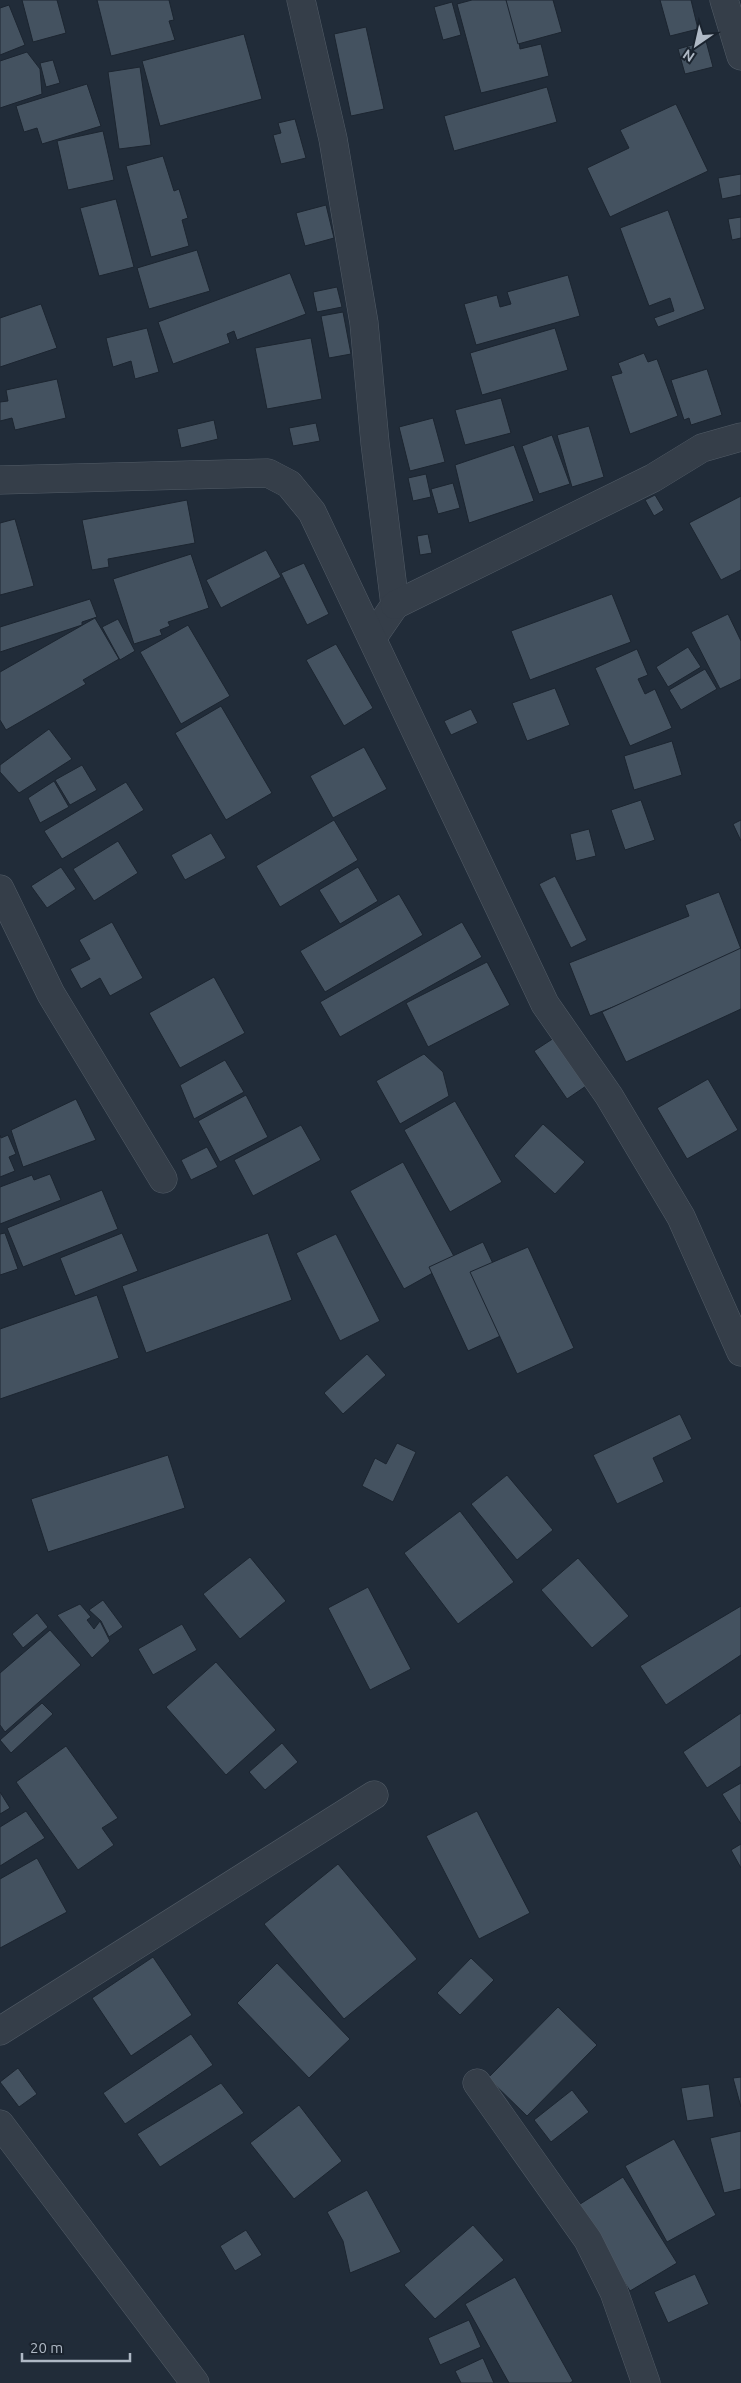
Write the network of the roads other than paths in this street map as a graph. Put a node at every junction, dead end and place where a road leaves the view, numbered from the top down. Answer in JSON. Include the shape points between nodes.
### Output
{"nodes":[{"id":1,"x":301,"y":0,"type":"edge"},
{"id":2,"x":724,"y":0,"type":"edge"},
{"id":3,"x":741,"y":56,"type":"edge"},
{"id":4,"x":741,"y":437,"type":"edge"},
{"id":5,"x":0,"y":480,"type":"edge"},
{"id":6,"x":395,"y":605,"type":"junction"},
{"id":7,"x":373,"y":637,"type":"junction"},
{"id":8,"x":0,"y":889,"type":"edge"},
{"id":9,"x":163,"y":1179,"type":"dead end"},
{"id":10,"x":741,"y":1352,"type":"edge"},
{"id":11,"x":374,"y":1795,"type":"dead end"},
{"id":12,"x":0,"y":2031,"type":"edge"},
{"id":13,"x":477,"y":2083,"type":"dead end"},
{"id":14,"x":0,"y":2124,"type":"edge"},
{"id":15,"x":195,"y":2383,"type":"edge"},
{"id":16,"x":646,"y":2383,"type":"edge"}],
"edges":[{"from":1,"to":6,"type":"street","via":[[333,138],[364,323]]},
{"from":2,"to":3,"type":"street"},
{"from":4,"to":6,"type":"street","via":[[702,448],[644,482]]},
{"from":5,"to":7,"type":"street","via":[[268,473],[289,484],[312,512]]},
{"from":6,"to":7,"type":"street"},
{"from":7,"to":10,"type":"street","via":[[545,1004],[608,1096],[681,1217]]},
{"from":8,"to":9,"type":"street","via":[[51,994]]},
{"from":11,"to":12,"type":"street"},
{"from":13,"to":16,"type":"street","via":[[588,2240],[614,2292]]},
{"from":14,"to":15,"type":"street"}]}
